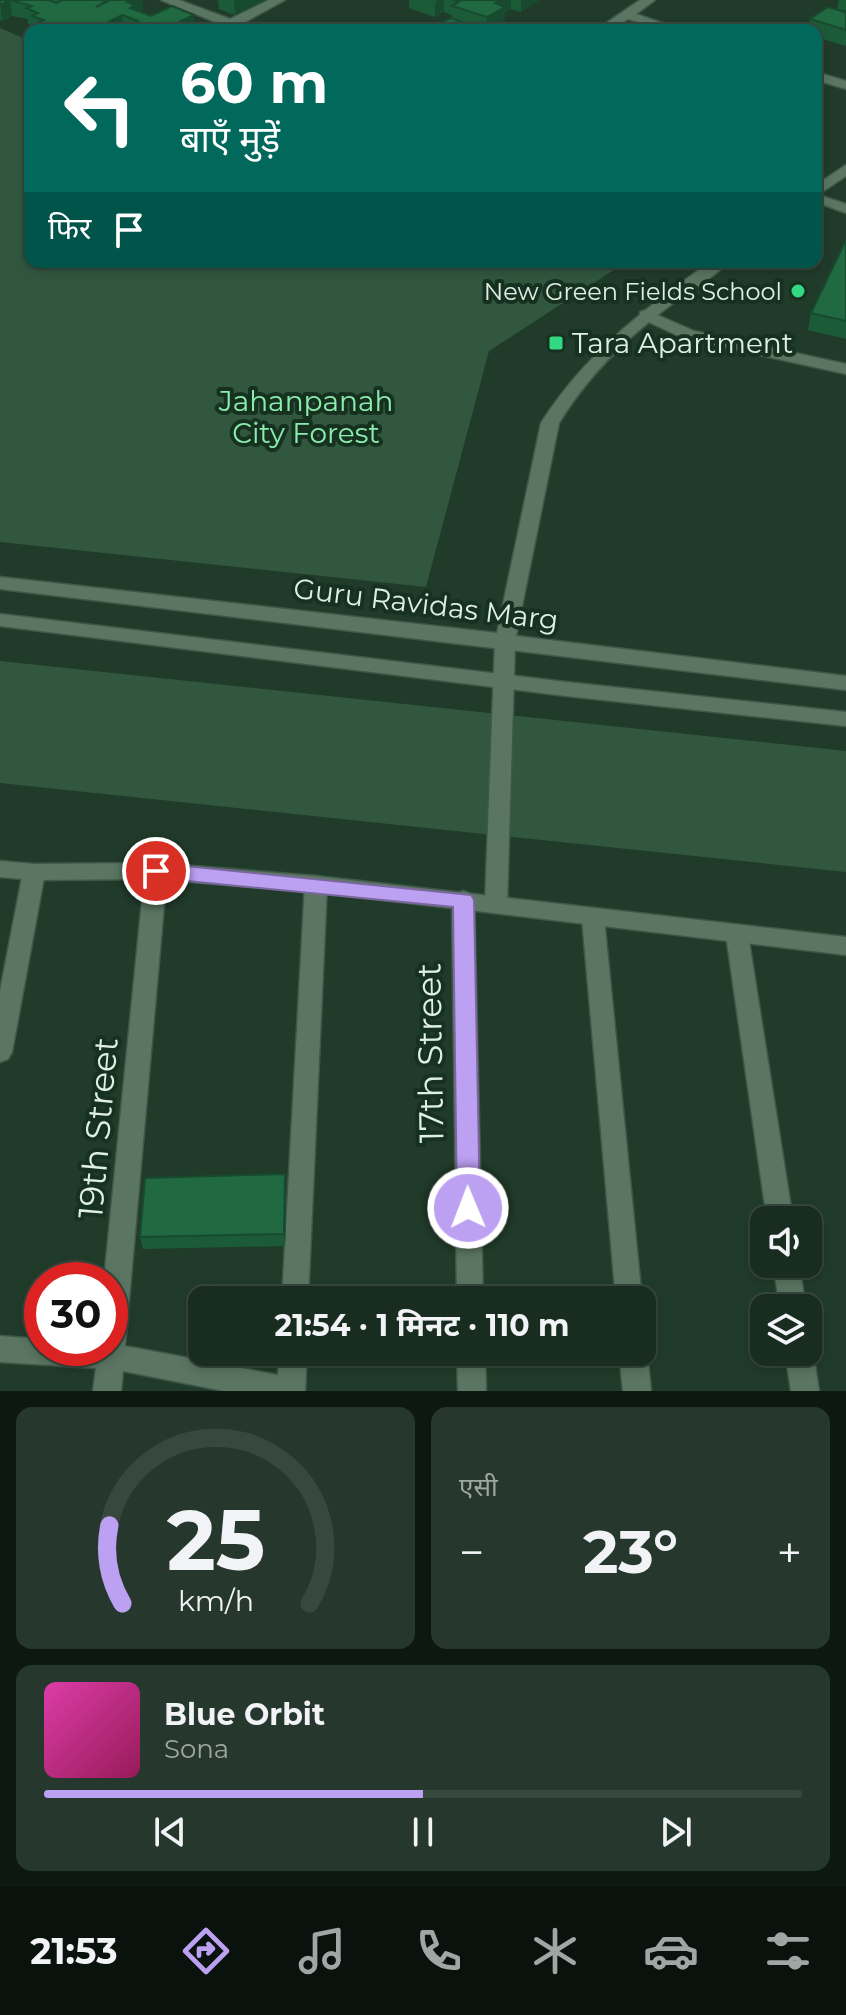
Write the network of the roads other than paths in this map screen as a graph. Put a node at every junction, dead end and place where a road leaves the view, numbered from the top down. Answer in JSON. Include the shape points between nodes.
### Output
{"nodes":[{"id":1,"x":167,"y":0,"type":"edge"},
{"id":2,"x":279,"y":0,"type":"edge"},
{"id":3,"x":649,"y":0,"type":"edge"},
{"id":4,"x":628,"y":15,"type":"junction"},
{"id":5,"x":232,"y":24,"type":"joint"},
{"id":6,"x":612,"y":24,"type":"edge"},
{"id":7,"x":657,"y":24,"type":"edge"},
{"id":8,"x":822,"y":78,"type":"edge"},
{"id":9,"x":846,"y":85,"type":"edge"},
{"id":10,"x":846,"y":169,"type":"edge"},
{"id":11,"x":822,"y":190,"type":"edge"},
{"id":12,"x":822,"y":198,"type":"edge"},
{"id":13,"x":846,"y":209,"type":"edge"},
{"id":14,"x":712,"y":268,"type":"edge"},
{"id":15,"x":646,"y":315,"type":"junction"},
{"id":16,"x":846,"y":369,"type":"edge"},
{"id":17,"x":0,"y":583,"type":"edge"},
{"id":18,"x":0,"y":620,"type":"edge"},
{"id":19,"x":505,"y":642,"type":"junction"},
{"id":20,"x":503,"y":681,"type":"junction"},
{"id":21,"x":846,"y":683,"type":"edge"},
{"id":22,"x":846,"y":719,"type":"edge"},
{"id":23,"x":0,"y":869,"type":"edge"},
{"id":24,"x":156,"y":871,"type":"junction"},
{"id":25,"x":34,"y":872,"type":"junction"},
{"id":26,"x":316,"y":884,"type":"junction"},
{"id":27,"x":463,"y":900,"type":"junction"},
{"id":28,"x":496,"y":904,"type":"junction"},
{"id":29,"x":593,"y":918,"type":"junction"},
{"id":30,"x":737,"y":935,"type":"junction"},
{"id":31,"x":846,"y":946,"type":"edge"},
{"id":32,"x":0,"y":1052,"type":"edge"},
{"id":33,"x":778,"y":1206,"type":"edge"},
{"id":34,"x":121,"y":1262,"type":"edge"},
{"id":35,"x":296,"y":1286,"type":"edge"},
{"id":36,"x":470,"y":1286,"type":"edge"},
{"id":37,"x":628,"y":1286,"type":"edge"},
{"id":38,"x":0,"y":1349,"type":"edge"},
{"id":39,"x":24,"y":1350,"type":"edge"},
{"id":40,"x":128,"y":1359,"type":"edge"},
{"id":41,"x":111,"y":1366,"type":"edge"},
{"id":42,"x":292,"y":1366,"type":"edge"},
{"id":43,"x":471,"y":1366,"type":"edge"},
{"id":44,"x":634,"y":1366,"type":"edge"},
{"id":45,"x":801,"y":1366,"type":"edge"},
{"id":46,"x":107,"y":1391,"type":"edge"},
{"id":47,"x":291,"y":1391,"type":"edge"},
{"id":48,"x":472,"y":1391,"type":"edge"},
{"id":49,"x":637,"y":1391,"type":"edge"},
{"id":50,"x":805,"y":1391,"type":"edge"}],
"edges":[{"from":1,"to":5,"type":"street"},
{"from":2,"to":5,"type":"street"},
{"from":3,"to":4,"type":"street"},
{"from":4,"to":6,"type":"street"},
{"from":4,"to":7,"type":"street"},
{"from":8,"to":9,"type":"street"},
{"from":10,"to":11,"type":"street"},
{"from":12,"to":13,"type":"lane"},
{"from":14,"to":15,"type":"street"},
{"from":15,"to":16,"type":"street","via":[[689,335]]},
{"from":15,"to":19,"type":"street","via":[[583,372],[550,423]]},
{"from":17,"to":19,"type":"street","name":"Guru Ravidas Marg"},
{"from":18,"to":20,"type":"street"},
{"from":19,"to":20,"type":"street"},
{"from":19,"to":21,"type":"street","name":"Guru Ravidas Marg"},
{"from":20,"to":22,"type":"street"},
{"from":20,"to":28,"type":"street"},
{"from":23,"to":25,"type":"street"},
{"from":24,"to":25,"type":"street"},
{"from":24,"to":26,"type":"street"},
{"from":24,"to":34,"type":"street","name":"19th Street"},
{"from":25,"to":32,"type":"street"},
{"from":26,"to":27,"type":"street"},
{"from":26,"to":35,"type":"street"},
{"from":27,"to":28,"type":"street"},
{"from":27,"to":36,"type":"street","name":"17th Street"},
{"from":28,"to":29,"type":"street"},
{"from":29,"to":30,"type":"street"},
{"from":29,"to":37,"type":"street"},
{"from":30,"to":31,"type":"street"},
{"from":30,"to":33,"type":"street"},
{"from":38,"to":39,"type":"street"},
{"from":40,"to":47,"type":"street"},
{"from":41,"to":46,"type":"street","name":"19th Street"},
{"from":42,"to":47,"type":"street"},
{"from":43,"to":48,"type":"street"},
{"from":44,"to":49,"type":"street"},
{"from":45,"to":50,"type":"street"}]}
